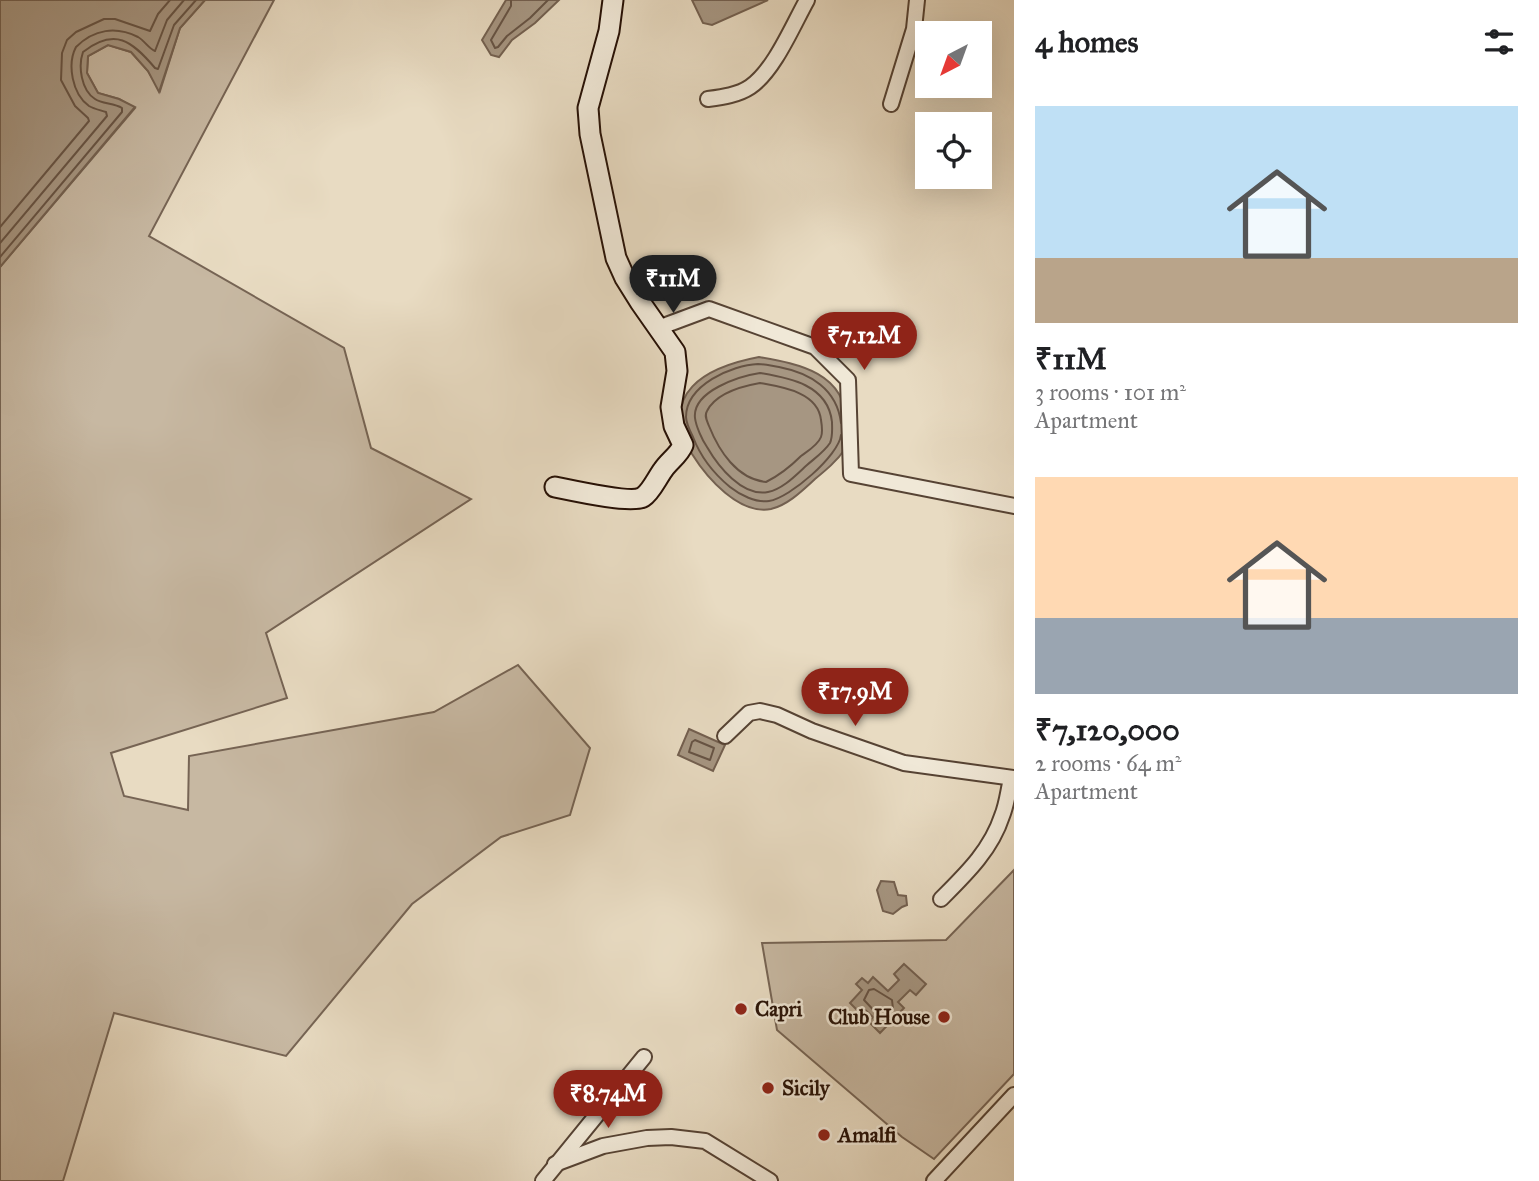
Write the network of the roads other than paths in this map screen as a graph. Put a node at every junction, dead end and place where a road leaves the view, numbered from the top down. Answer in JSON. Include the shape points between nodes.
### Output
{"nodes":[{"id":1,"x":613,"y":0,"type":"edge"},
{"id":2,"x":807,"y":0,"type":"edge"},
{"id":3,"x":917,"y":0,"type":"edge"},
{"id":4,"x":708,"y":99,"type":"dead end"},
{"id":5,"x":891,"y":104,"type":"dead end"},
{"id":6,"x":658,"y":328,"type":"junction"},
{"id":7,"x":555,"y":487,"type":"dead end"},
{"id":8,"x":1014,"y":506,"type":"edge"},
{"id":9,"x":725,"y":736,"type":"dead end"},
{"id":10,"x":1013,"y":778,"type":"edge"},
{"id":11,"x":942,"y":899,"type":"dead end"},
{"id":12,"x":644,"y":1057,"type":"dead end"},
{"id":13,"x":1014,"y":1095,"type":"edge"},
{"id":14,"x":555,"y":1164,"type":"junction"},
{"id":15,"x":542,"y":1181,"type":"edge"},
{"id":16,"x":770,"y":1181,"type":"edge"},
{"id":17,"x":935,"y":1181,"type":"edge"}],
"edges":[{"from":1,"to":6,"type":"street","via":[[588,108],[590,134],[616,258]]},
{"from":2,"to":4,"type":"street","via":[[758,81],[732,95]]},
{"from":3,"to":5,"type":"street","via":[[914,29]]},
{"from":6,"to":7,"type":"street","via":[[677,362],[671,407],[683,444],[680,452],[638,499]]},
{"from":6,"to":8,"type":"street","via":[[709,309],[816,347],[848,380],[851,474]]},
{"from":9,"to":10,"type":"street","via":[[749,713],[760,711],[904,763]]},
{"from":10,"to":11,"type":"street","via":[[989,845]]},
{"from":12,"to":14,"type":"street"},
{"from":13,"to":17,"type":"street"},
{"from":14,"to":15,"type":"street"},
{"from":14,"to":16,"type":"street","via":[[603,1146],[671,1138],[705,1141]]}]}
